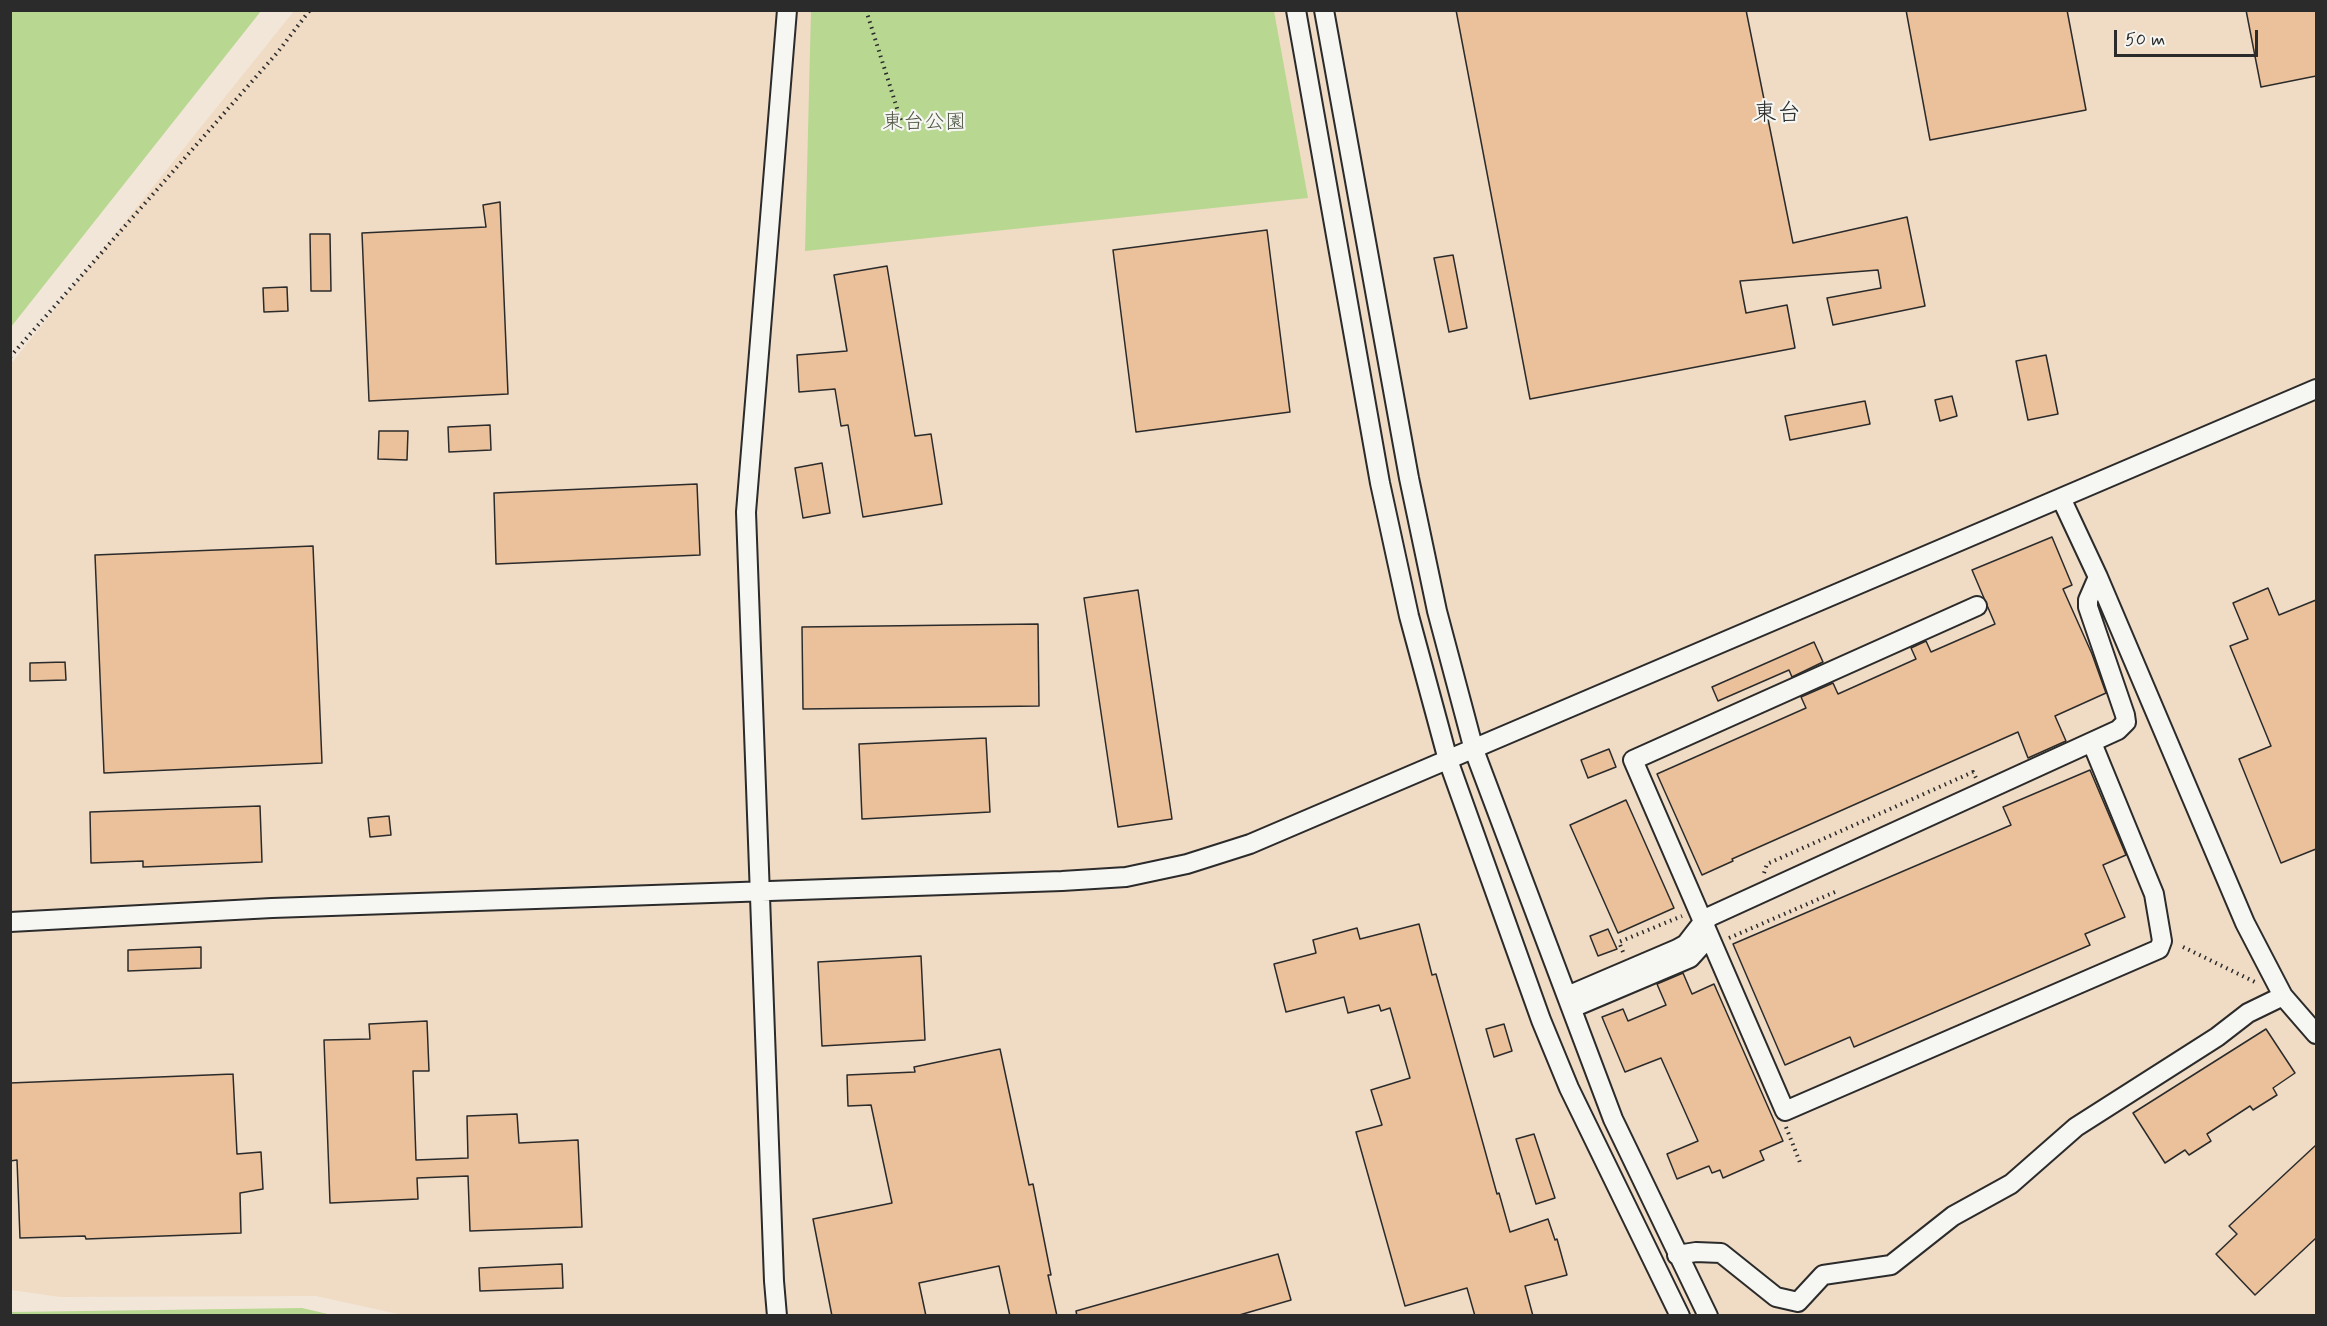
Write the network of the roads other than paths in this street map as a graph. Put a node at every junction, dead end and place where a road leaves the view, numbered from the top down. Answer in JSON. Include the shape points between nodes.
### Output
{"nodes":[{"id":1,"x":787,"y":10,"type":"edge"},
{"id":2,"x":1296,"y":10,"type":"edge"},
{"id":3,"x":1324,"y":10,"type":"edge"},
{"id":4,"x":2316,"y":389,"type":"edge"},
{"id":5,"x":2061,"y":498,"type":"junction"},
{"id":6,"x":2098,"y":577,"type":"junction"},
{"id":7,"x":1977,"y":606,"type":"dead end"},
{"id":8,"x":2092,"y":743,"type":"junction"},
{"id":9,"x":1474,"y":750,"type":"junction"},
{"id":10,"x":1448,"y":760,"type":"junction"},
{"id":11,"x":760,"y":892,"type":"junction"},
{"id":12,"x":10,"y":922,"type":"edge"},
{"id":13,"x":1706,"y":929,"type":"junction"},
{"id":14,"x":2283,"y":996,"type":"junction"},
{"id":15,"x":1569,"y":1002,"type":"junction"},
{"id":16,"x":2316,"y":1034,"type":"edge"},
{"id":17,"x":1677,"y":1255,"type":"junction"},
{"id":18,"x":777,"y":1316,"type":"edge"},
{"id":19,"x":1680,"y":1316,"type":"edge"},
{"id":20,"x":1708,"y":1316,"type":"edge"}],
"edges":[{"from":1,"to":11,"type":"street","via":[[746,512]]},
{"from":2,"to":10,"type":"street","via":[[1380,483],[1409,616]]},
{"from":3,"to":9,"type":"street","via":[[1409,478],[1437,611]]},
{"from":4,"to":5,"type":"street"},
{"from":5,"to":6,"type":"street"},
{"from":5,"to":9,"type":"street"},
{"from":6,"to":8,"type":"street","via":[[2088,607],[2126,722]]},
{"from":6,"to":14,"type":"street","via":[[2245,922]]},
{"from":7,"to":13,"type":"street","via":[[1633,760]]},
{"from":8,"to":13,"type":"street","via":[[1711,916]]},
{"from":8,"to":13,"type":"street","via":[[2151,884],[2162,941],[2159,949],[1785,1111]]},
{"from":9,"to":10,"type":"street"},
{"from":9,"to":15,"type":"street"},
{"from":10,"to":11,"type":"street","via":[[1250,844],[1187,864],[1126,877]]},
{"from":10,"to":19,"type":"street","via":[[1569,1088]]},
{"from":11,"to":12,"type":"street","via":[[272,908]]},
{"from":11,"to":18,"type":"street"},
{"from":13,"to":15,"type":"street","via":[[1677,949]]},
{"from":14,"to":16,"type":"street"},
{"from":14,"to":17,"type":"street","via":[[2248,1012],[2217,1037],[2076,1127],[2011,1184],[1953,1216],[1891,1265],[1823,1275],[1798,1302],[1776,1297],[1721,1253]]},
{"from":15,"to":17,"type":"street","via":[[1613,1119]]},
{"from":17,"to":20,"type":"street"}]}
